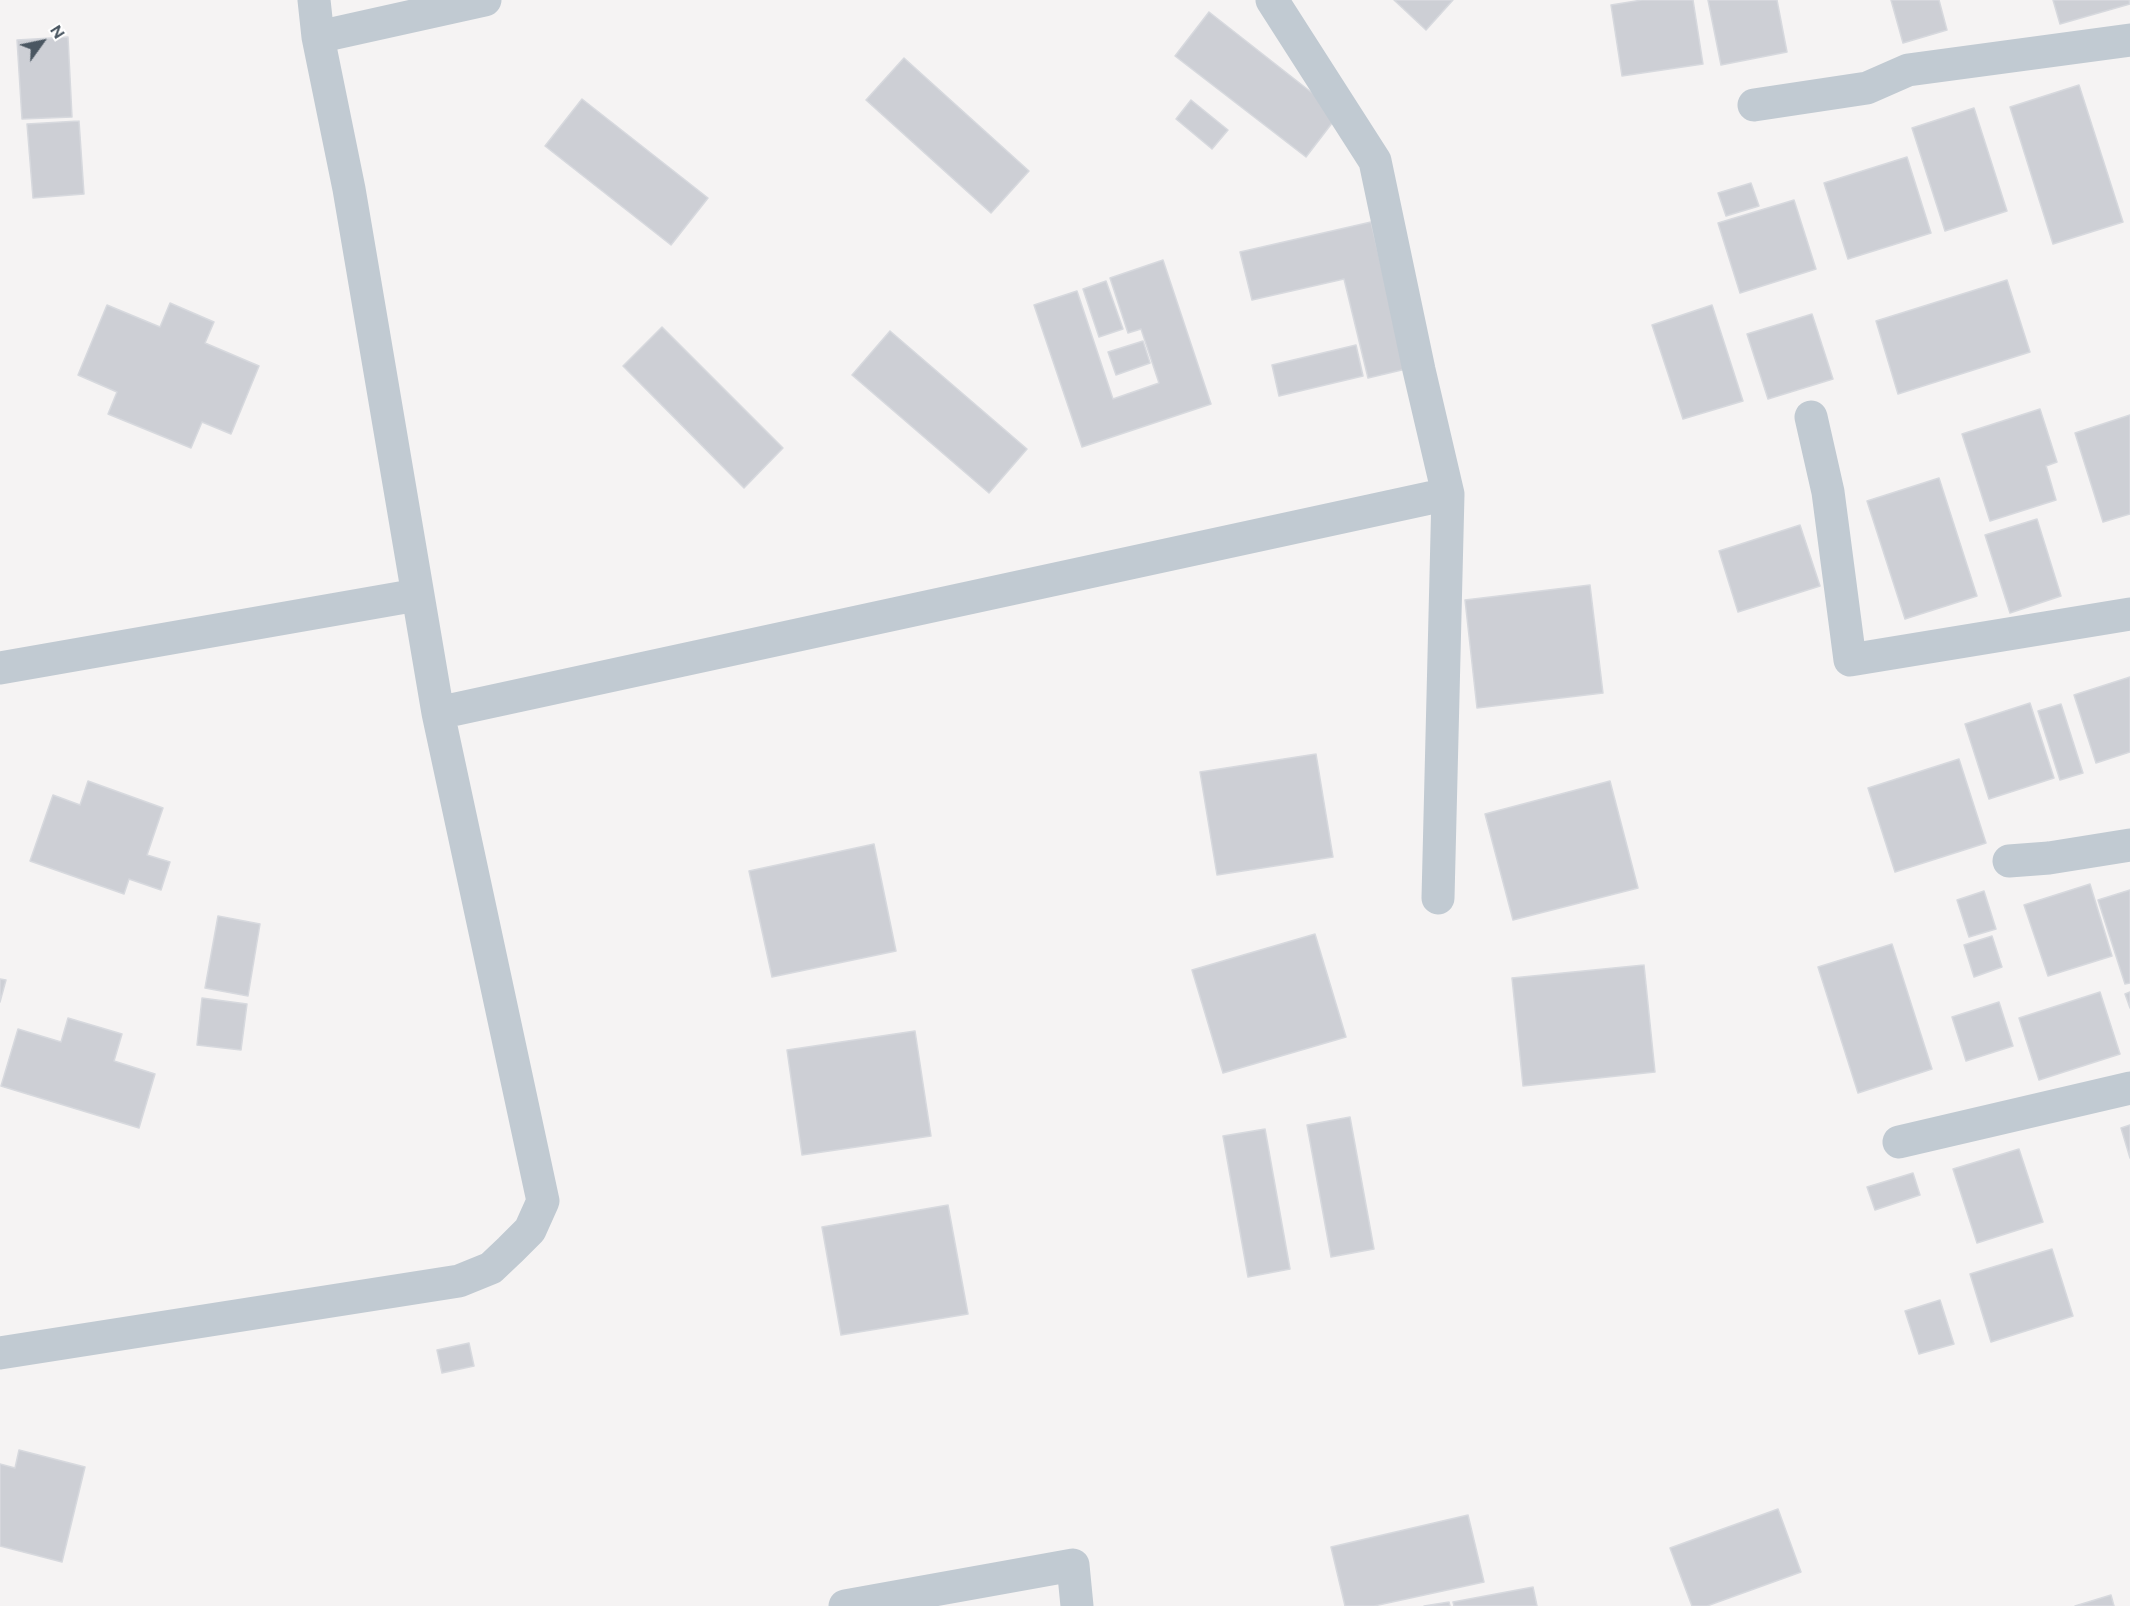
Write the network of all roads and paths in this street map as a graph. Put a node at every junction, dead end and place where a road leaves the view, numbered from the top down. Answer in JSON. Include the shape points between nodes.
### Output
{"nodes":[{"id":1,"x":314,"y":0,"type":"edge"},
{"id":2,"x":485,"y":0,"type":"edge"},
{"id":3,"x":1272,"y":0,"type":"edge"},
{"id":4,"x":318,"y":37,"type":"junction"},
{"id":5,"x":2130,"y":40,"type":"edge"},
{"id":6,"x":1754,"y":105,"type":"dead end"},
{"id":7,"x":1810,"y":417,"type":"dead end"},
{"id":8,"x":1449,"y":494,"type":"junction"},
{"id":9,"x":417,"y":595,"type":"junction"},
{"id":10,"x":2130,"y":614,"type":"edge"},
{"id":11,"x":0,"y":668,"type":"edge"},
{"id":12,"x":438,"y":713,"type":"junction"},
{"id":13,"x":2130,"y":845,"type":"edge"},
{"id":14,"x":2009,"y":861,"type":"dead end"},
{"id":15,"x":1438,"y":898,"type":"dead end"},
{"id":16,"x":2130,"y":1088,"type":"edge"},
{"id":17,"x":1899,"y":1142,"type":"dead end"},
{"id":18,"x":0,"y":1353,"type":"edge"},
{"id":19,"x":845,"y":1606,"type":"edge"},
{"id":20,"x":1077,"y":1606,"type":"edge"}],
"edges":[{"from":1,"to":4,"type":"street"},
{"from":2,"to":4,"type":"street"},
{"from":3,"to":8,"type":"street","via":[[1375,161]]},
{"from":4,"to":9,"type":"street","via":[[349,189]]},
{"from":5,"to":6,"type":"street","via":[[1908,70],[1867,88]]},
{"from":7,"to":10,"type":"street","via":[[1828,492],[1850,660]]},
{"from":8,"to":12,"type":"street"},
{"from":8,"to":15,"type":"street"},
{"from":9,"to":11,"type":"street"},
{"from":9,"to":12,"type":"street"},
{"from":12,"to":18,"type":"street","via":[[543,1201],[530,1230],[491,1268],[459,1281]]},
{"from":13,"to":14,"type":"street"},
{"from":16,"to":17,"type":"street"},
{"from":19,"to":20,"type":"street","via":[[1073,1565]]}]}
